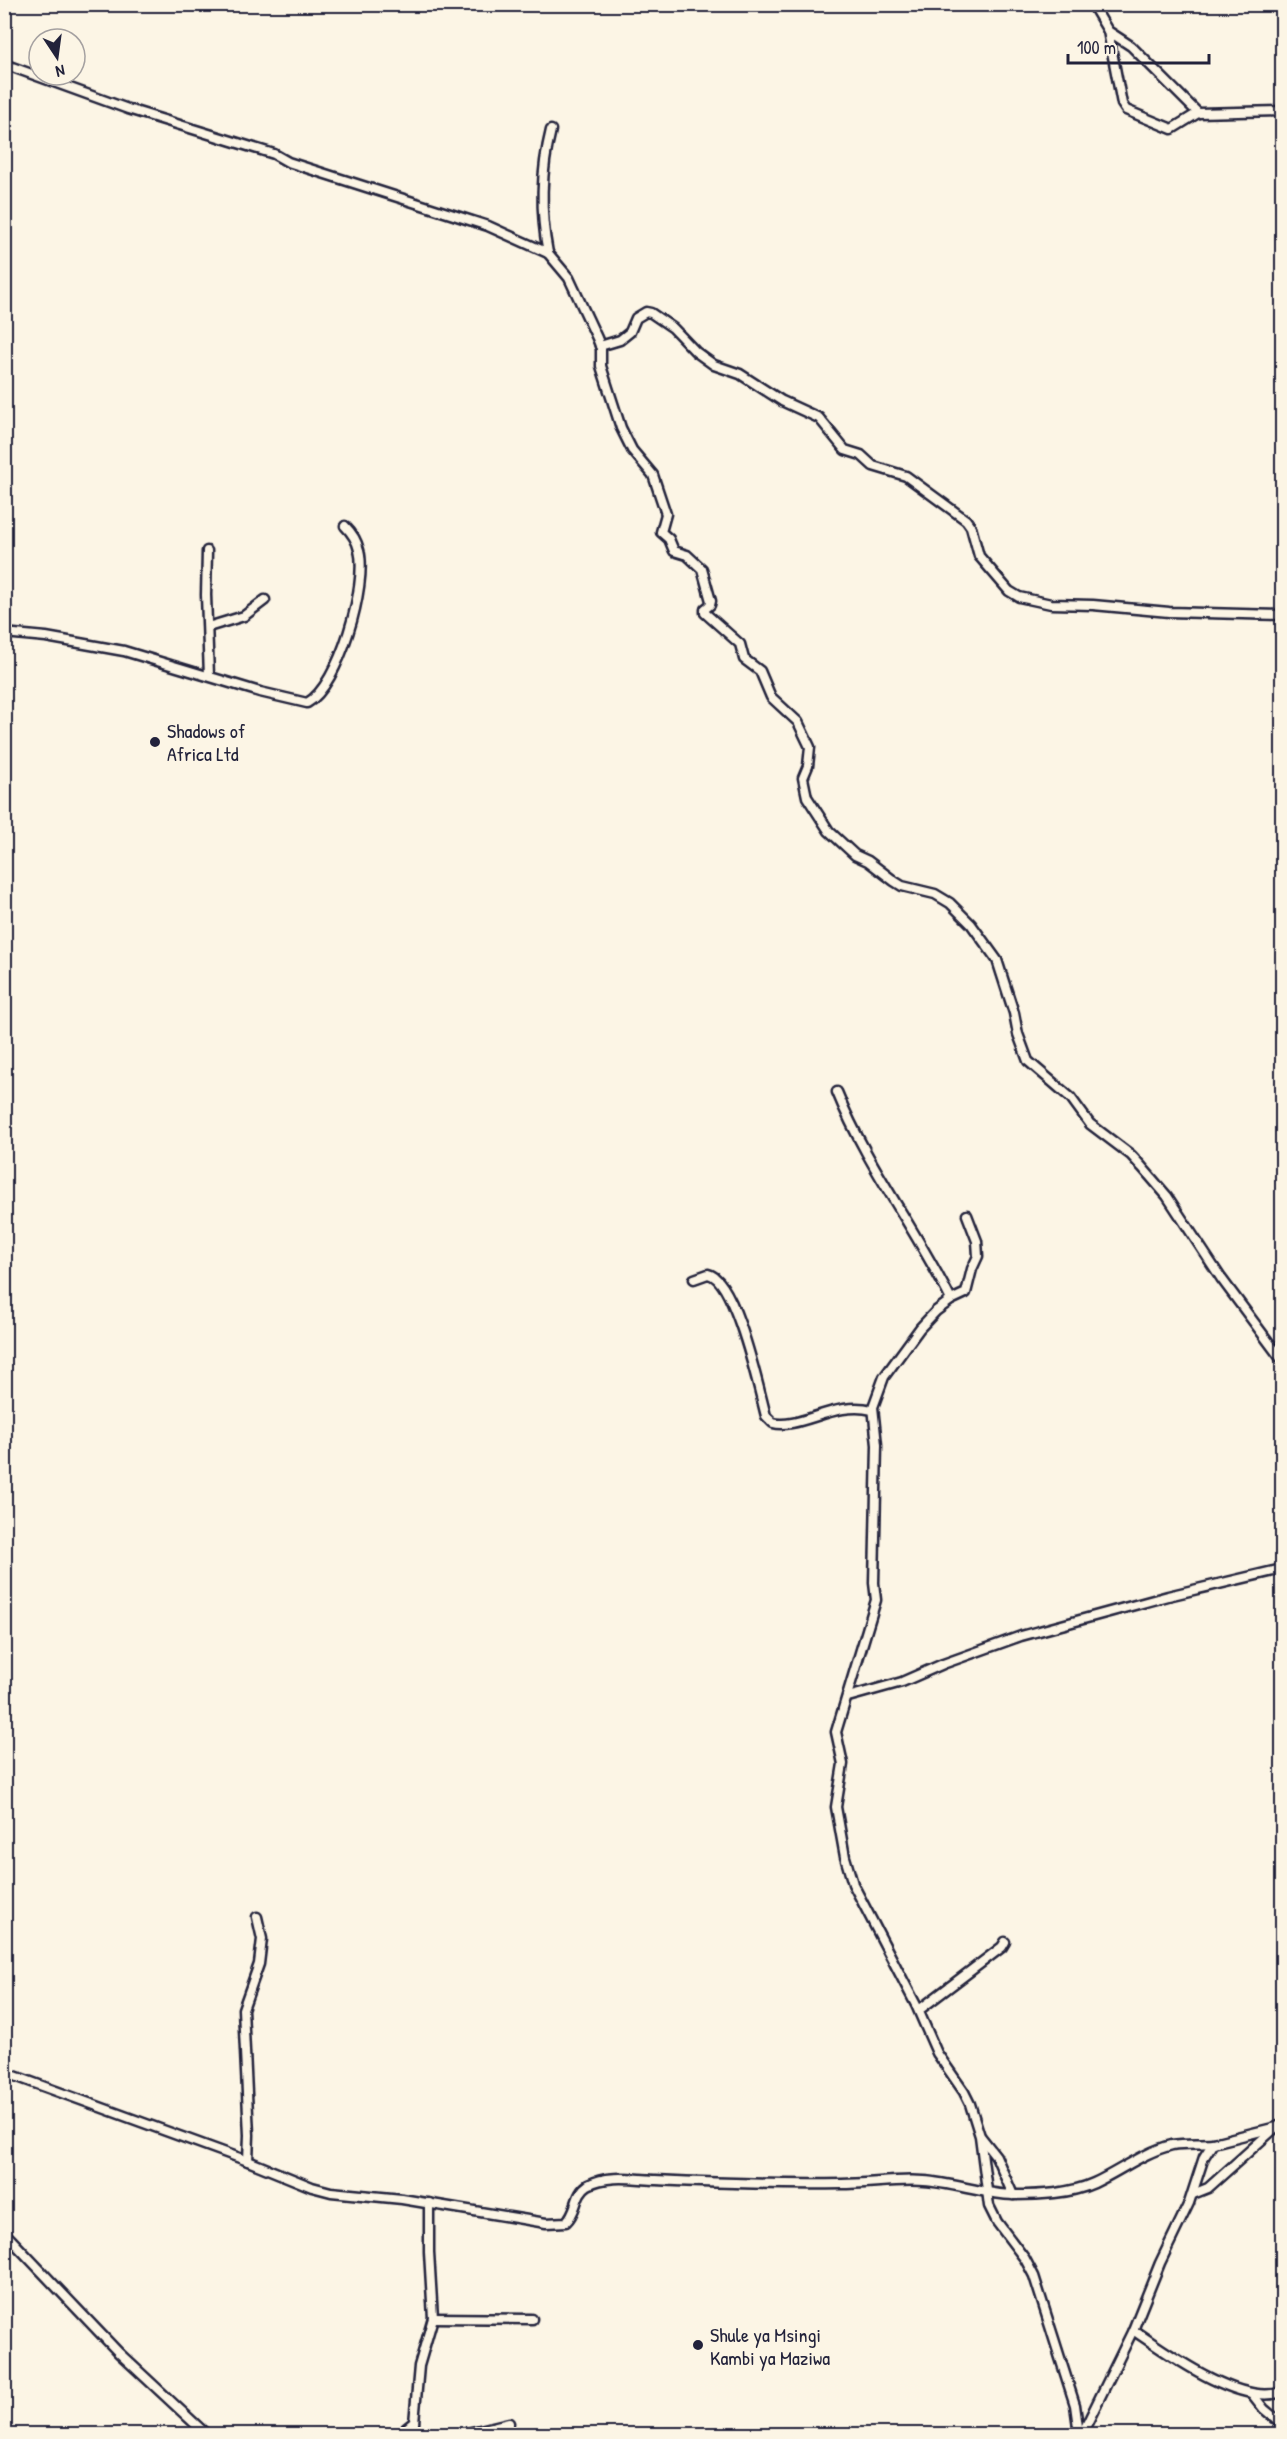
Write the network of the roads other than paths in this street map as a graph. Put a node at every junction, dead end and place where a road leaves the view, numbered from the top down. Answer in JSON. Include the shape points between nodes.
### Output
{"nodes":[{"id":1,"x":1092,"y":4,"type":"edge"},
{"id":2,"x":1108,"y":31,"type":"junction"},
{"id":3,"x":4,"y":64,"type":"edge"},
{"id":4,"x":1282,"y":111,"type":"edge"},
{"id":5,"x":1198,"y":113,"type":"junction"},
{"id":6,"x":551,"y":130,"type":"dead end"},
{"id":7,"x":548,"y":253,"type":"junction"},
{"id":8,"x":600,"y":345,"type":"junction"},
{"id":9,"x":345,"y":526,"type":"dead end"},
{"id":10,"x":207,"y":550,"type":"dead end"},
{"id":11,"x":265,"y":600,"type":"dead end"},
{"id":12,"x":1282,"y":615,"type":"edge"},
{"id":13,"x":208,"y":627,"type":"junction"},
{"id":14,"x":4,"y":633,"type":"edge"},
{"id":15,"x":209,"y":676,"type":"junction"},
{"id":16,"x":837,"y":1092,"type":"dead end"},
{"id":17,"x":967,"y":1215,"type":"dead end"},
{"id":18,"x":694,"y":1280,"type":"dead end"},
{"id":19,"x":951,"y":1300,"type":"junction"},
{"id":20,"x":1282,"y":1360,"type":"edge"},
{"id":21,"x":872,"y":1410,"type":"junction"},
{"id":22,"x":1282,"y":1569,"type":"edge"},
{"id":23,"x":848,"y":1697,"type":"junction"},
{"id":24,"x":257,"y":1917,"type":"dead end"},
{"id":25,"x":1005,"y":1942,"type":"dead end"},
{"id":26,"x":919,"y":2010,"type":"junction"},
{"id":27,"x":4,"y":2072,"type":"edge"},
{"id":28,"x":1280,"y":2125,"type":"edge"},
{"id":29,"x":980,"y":2136,"type":"junction"},
{"id":30,"x":1213,"y":2144,"type":"junction"},
{"id":31,"x":248,"y":2161,"type":"junction"},
{"id":32,"x":986,"y":2192,"type":"junction"},
{"id":33,"x":1193,"y":2194,"type":"junction"},
{"id":34,"x":1013,"y":2195,"type":"junction"},
{"id":35,"x":429,"y":2203,"type":"junction"},
{"id":36,"x":4,"y":2232,"type":"edge"},
{"id":37,"x":433,"y":2318,"type":"junction"},
{"id":38,"x":532,"y":2319,"type":"dead end"},
{"id":39,"x":1132,"y":2330,"type":"junction"},
{"id":40,"x":1282,"y":2391,"type":"edge"},
{"id":41,"x":1253,"y":2395,"type":"junction"},
{"id":42,"x":414,"y":2422,"type":"junction"},
{"id":43,"x":509,"y":2423,"type":"dead end"},
{"id":44,"x":1282,"y":2424,"type":"edge"},
{"id":45,"x":206,"y":2434,"type":"edge"},
{"id":46,"x":399,"y":2434,"type":"edge"},
{"id":47,"x":413,"y":2434,"type":"edge"},
{"id":48,"x":463,"y":2434,"type":"edge"},
{"id":49,"x":1080,"y":2434,"type":"edge"}],
"edges":[{"from":1,"to":2,"type":"street"},
{"from":2,"to":5,"type":"street","via":[[1131,46]]},
{"from":2,"to":5,"type":"street","via":[[1126,110],[1172,129]]},
{"from":3,"to":7,"type":"street","via":[[128,109],[488,226]]},
{"from":4,"to":5,"type":"street"},
{"from":6,"to":7,"type":"street","via":[[542,166]]},
{"from":7,"to":8,"type":"street","via":[[569,278]]},
{"from":8,"to":12,"type":"street","via":[[626,336],[640,314],[651,313],[663,320],[705,358],[819,418],[845,450],[861,455],[873,466],[906,476],[966,520],[979,556],[1019,597],[1169,612]]},
{"from":8,"to":20,"type":"street","via":[[601,366],[621,428],[656,482],[666,514],[661,532],[674,551],[687,555],[702,569],[711,601],[705,613],[740,644],[745,660],[760,671],[771,697],[796,719],[807,737],[810,747],[803,778],[812,807],[829,831],[855,855],[902,886],[935,894],[971,924],[997,960],[1028,1061],[1071,1098],[1090,1124],[1131,1155],[1167,1196]]},
{"from":9,"to":15,"type":"street","via":[[359,549],[358,597],[339,658],[314,700],[302,704]]},
{"from":10,"to":13,"type":"street"},
{"from":11,"to":13,"type":"street","via":[[244,616]]},
{"from":13,"to":15,"type":"street"},
{"from":14,"to":15,"type":"street","via":[[76,641]]},
{"from":16,"to":19,"type":"street","via":[[870,1160]]},
{"from":17,"to":19,"type":"street","via":[[978,1256],[966,1293]]},
{"from":18,"to":21,"type":"street","via":[[713,1274],[736,1309],[766,1416],[773,1423],[790,1423],[850,1407]]},
{"from":19,"to":21,"type":"street","via":[[928,1319],[899,1356],[884,1377]]},
{"from":21,"to":23,"type":"street","via":[[877,1445],[876,1600]]},
{"from":22,"to":23,"type":"street","via":[[1021,1636],[902,1682]]},
{"from":23,"to":26,"type":"street","via":[[842,1704],[836,1732],[843,1764],[836,1808],[844,1857],[853,1884]]},
{"from":24,"to":31,"type":"street","via":[[262,1939],[259,1964],[243,2016]]},
{"from":25,"to":26,"type":"street"},
{"from":26,"to":29,"type":"street","via":[[937,2053],[964,2092]]},
{"from":27,"to":31,"type":"street"},
{"from":28,"to":30,"type":"street"},
{"from":28,"to":33,"type":"street","via":[[1208,2188]]},
{"from":29,"to":32,"type":"street"},
{"from":29,"to":34,"type":"street","via":[[996,2156]]},
{"from":30,"to":33,"type":"street","via":[[1204,2157]]},
{"from":30,"to":34,"type":"street","via":[[1177,2144],[1155,2150],[1080,2188]]},
{"from":31,"to":35,"type":"street","via":[[312,2187]]},
{"from":32,"to":34,"type":"street"},
{"from":32,"to":35,"type":"street","via":[[913,2180],[839,2184],[626,2178],[590,2184],[580,2191],[566,2223]]},
{"from":32,"to":49,"type":"street","via":[[993,2215],[1034,2276],[1075,2405]]},
{"from":33,"to":39,"type":"street"},
{"from":35,"to":37,"type":"street"},
{"from":36,"to":45,"type":"street","via":[[119,2353]]},
{"from":37,"to":38,"type":"street"},
{"from":37,"to":42,"type":"street","via":[[419,2366]]},
{"from":39,"to":41,"type":"street","via":[[1193,2370]]},
{"from":39,"to":49,"type":"street"},
{"from":40,"to":41,"type":"street"},
{"from":41,"to":44,"type":"street"},
{"from":42,"to":46,"type":"street"},
{"from":42,"to":47,"type":"street"},
{"from":43,"to":48,"type":"street"}]}
